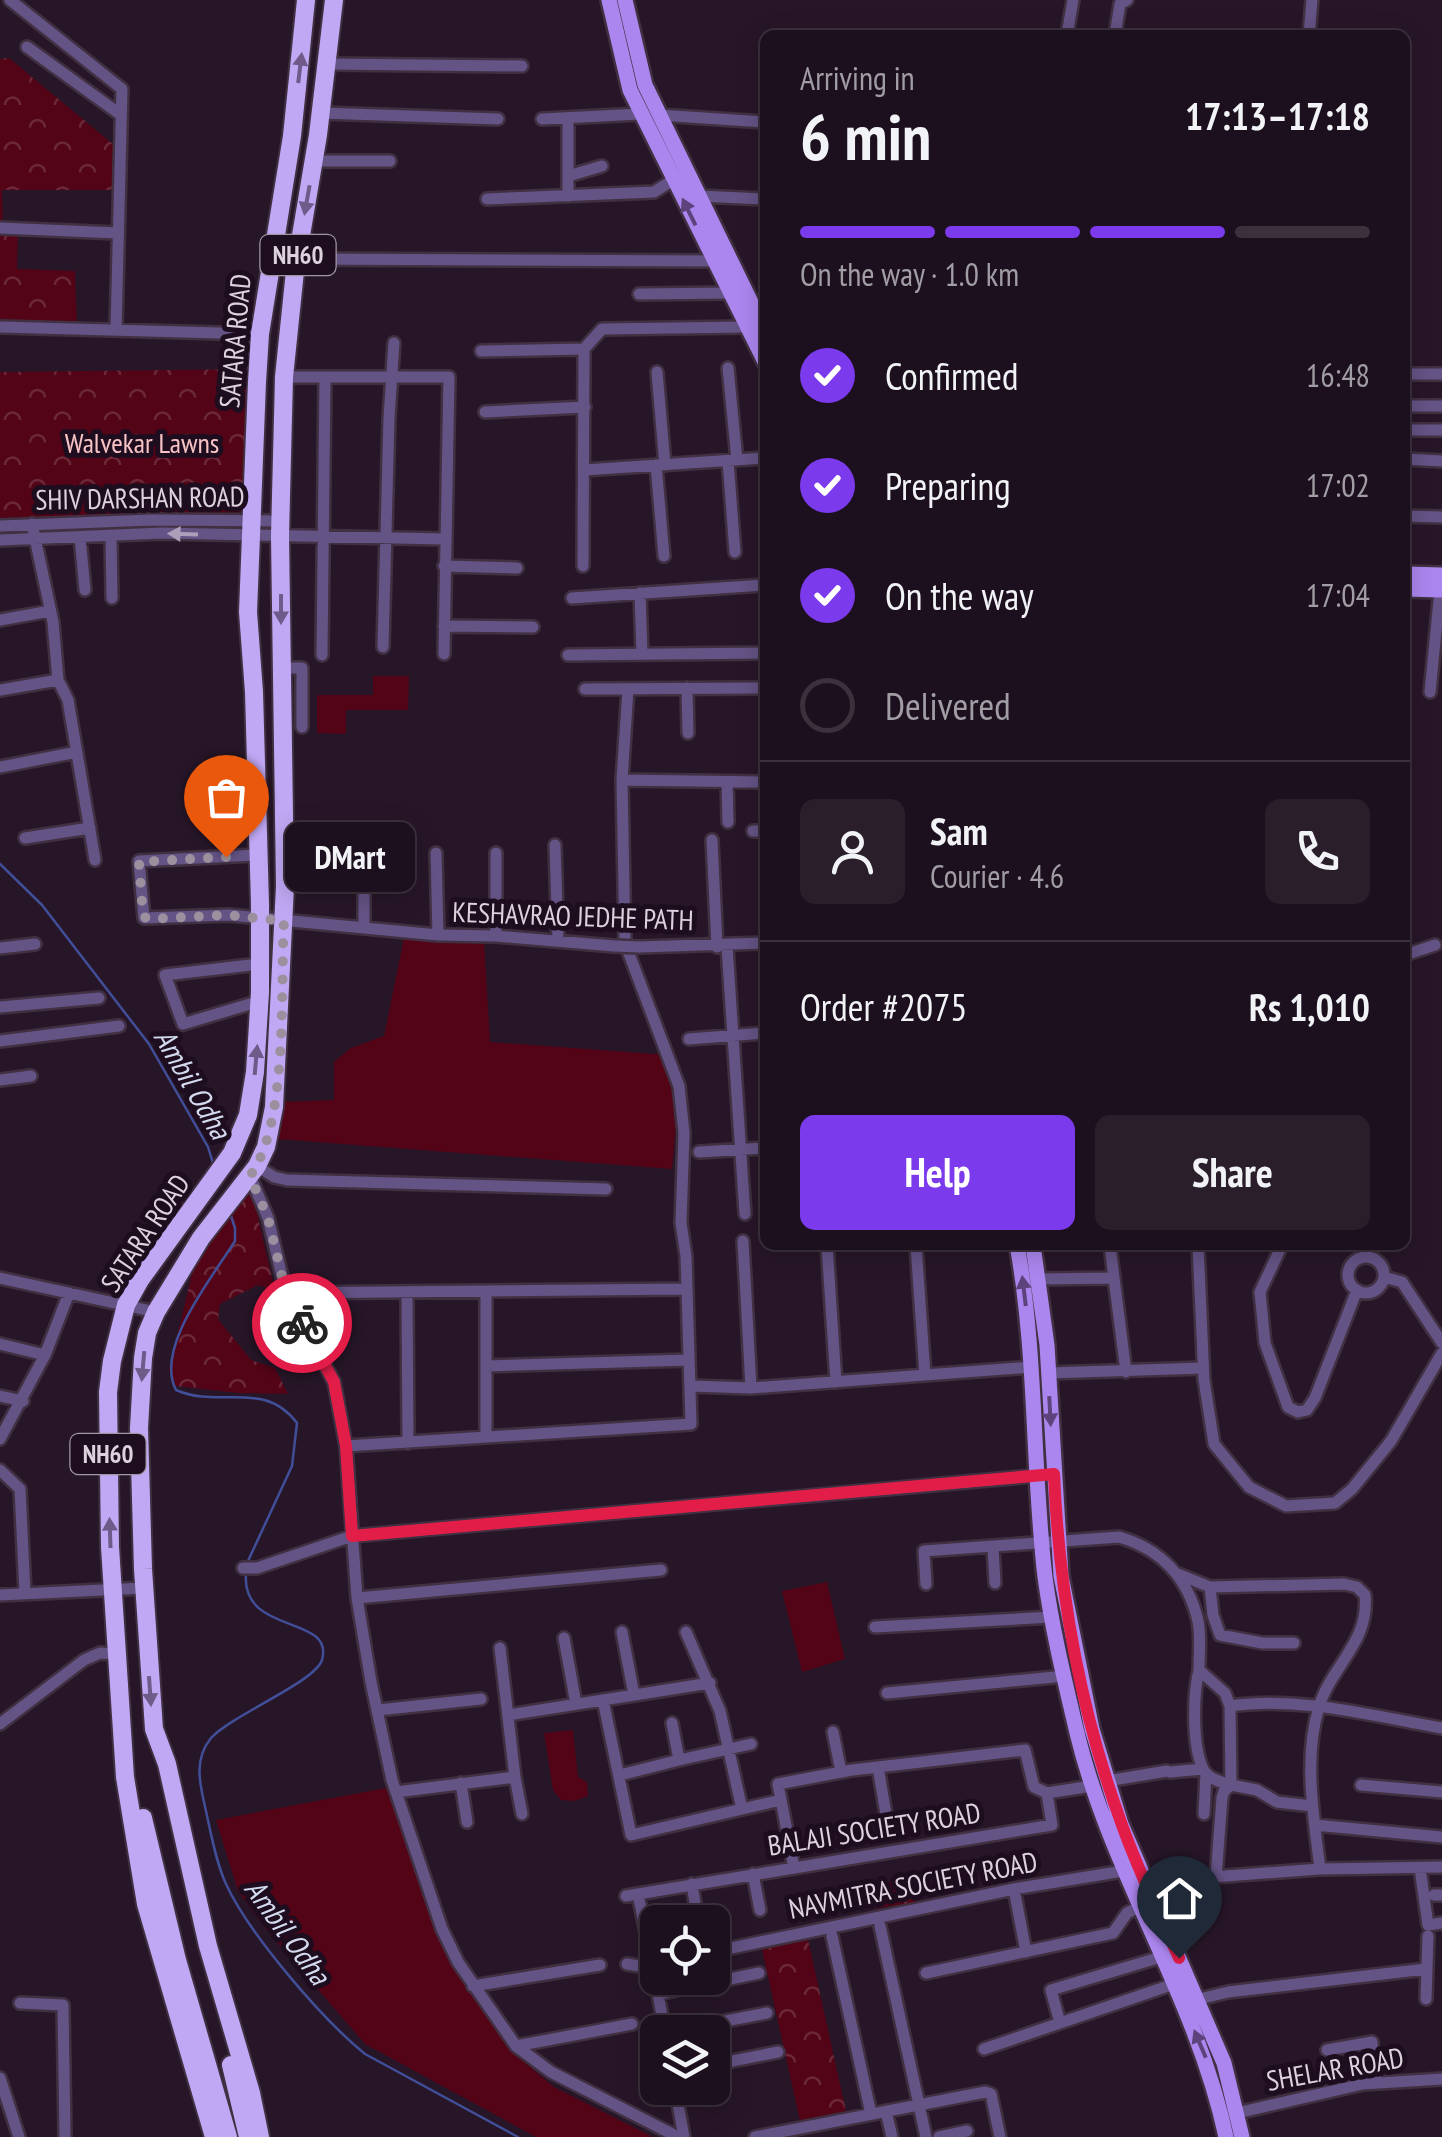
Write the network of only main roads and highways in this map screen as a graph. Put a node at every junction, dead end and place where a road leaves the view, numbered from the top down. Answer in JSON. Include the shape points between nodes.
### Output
{"nodes":[{"id":1,"x":306,"y":0,"type":"edge"},
{"id":2,"x":334,"y":0,"type":"edge"},
{"id":3,"x":609,"y":0,"type":"edge"},
{"id":4,"x":624,"y":0,"type":"edge"},
{"id":5,"x":760,"y":327,"type":"edge"},
{"id":6,"x":1410,"y":582,"type":"edge"},
{"id":7,"x":1441,"y":585,"type":"edge"},
{"id":8,"x":1018,"y":1250,"type":"edge"},
{"id":9,"x":1033,"y":1250,"type":"edge"},
{"id":10,"x":1040,"y":1370,"type":"junction"},
{"id":11,"x":1050,"y":1541,"type":"junction"},
{"id":12,"x":154,"y":1729,"type":"junction"},
{"id":13,"x":124,"y":1735,"type":"junction"},
{"id":14,"x":1100,"y":1784,"type":"junction"},
{"id":15,"x":1190,"y":2002,"type":"junction"},
{"id":16,"x":214,"y":2137,"type":"edge"},
{"id":17,"x":228,"y":2137,"type":"edge"},
{"id":18,"x":248,"y":2137,"type":"edge"},
{"id":19,"x":260,"y":2137,"type":"edge"},
{"id":20,"x":1226,"y":2137,"type":"edge"},
{"id":21,"x":1242,"y":2137,"type":"edge"}],
"edges":[{"from":13,"to":1,"type":"highway","name":"SATARA ROAD","number":"NH60","one_way":true,"via":[[110,1547],[112,1361],[126,1305],[140,1280],[232,1154],[255,1072],[260,919],[248,612],[260,334]]},
{"from":2,"to":12,"type":"highway","name":"SATARA ROAD","number":"NH60","one_way":true,"via":[[284,376],[284,921],[274,1108],[266,1147],[181,1267],[147,1333],[139,1469]]},
{"from":5,"to":3,"type":"main road","one_way":true,"via":[[729,293],[640,114]]},
{"from":4,"to":5,"type":"main road","via":[[645,85]]},
{"from":6,"to":7,"type":"main road"},
{"from":10,"to":8,"type":"main road","one_way":true},
{"from":9,"to":10,"type":"main road"},
{"from":10,"to":11,"type":"main road"},
{"from":11,"to":14,"type":"main road"},
{"from":11,"to":14,"type":"main road","via":[[1052,1617]]},
{"from":12,"to":18,"type":"highway","via":[[156,1768]]},
{"from":12,"to":19,"type":"highway","name":"SATARA ROAD","number":"NH60"},
{"from":13,"to":16,"type":"highway","name":"SATARA ROAD","number":"NH60","via":[[146,1904]]},
{"from":13,"to":17,"type":"highway","via":[[176,1960]]},
{"from":14,"to":15,"type":"main road"},
{"from":14,"to":15,"type":"main road","via":[[1123,1871],[1174,1984]]},
{"from":20,"to":15,"type":"main road","one_way":true},
{"from":15,"to":21,"type":"main road","via":[[1224,2063]]}]}
